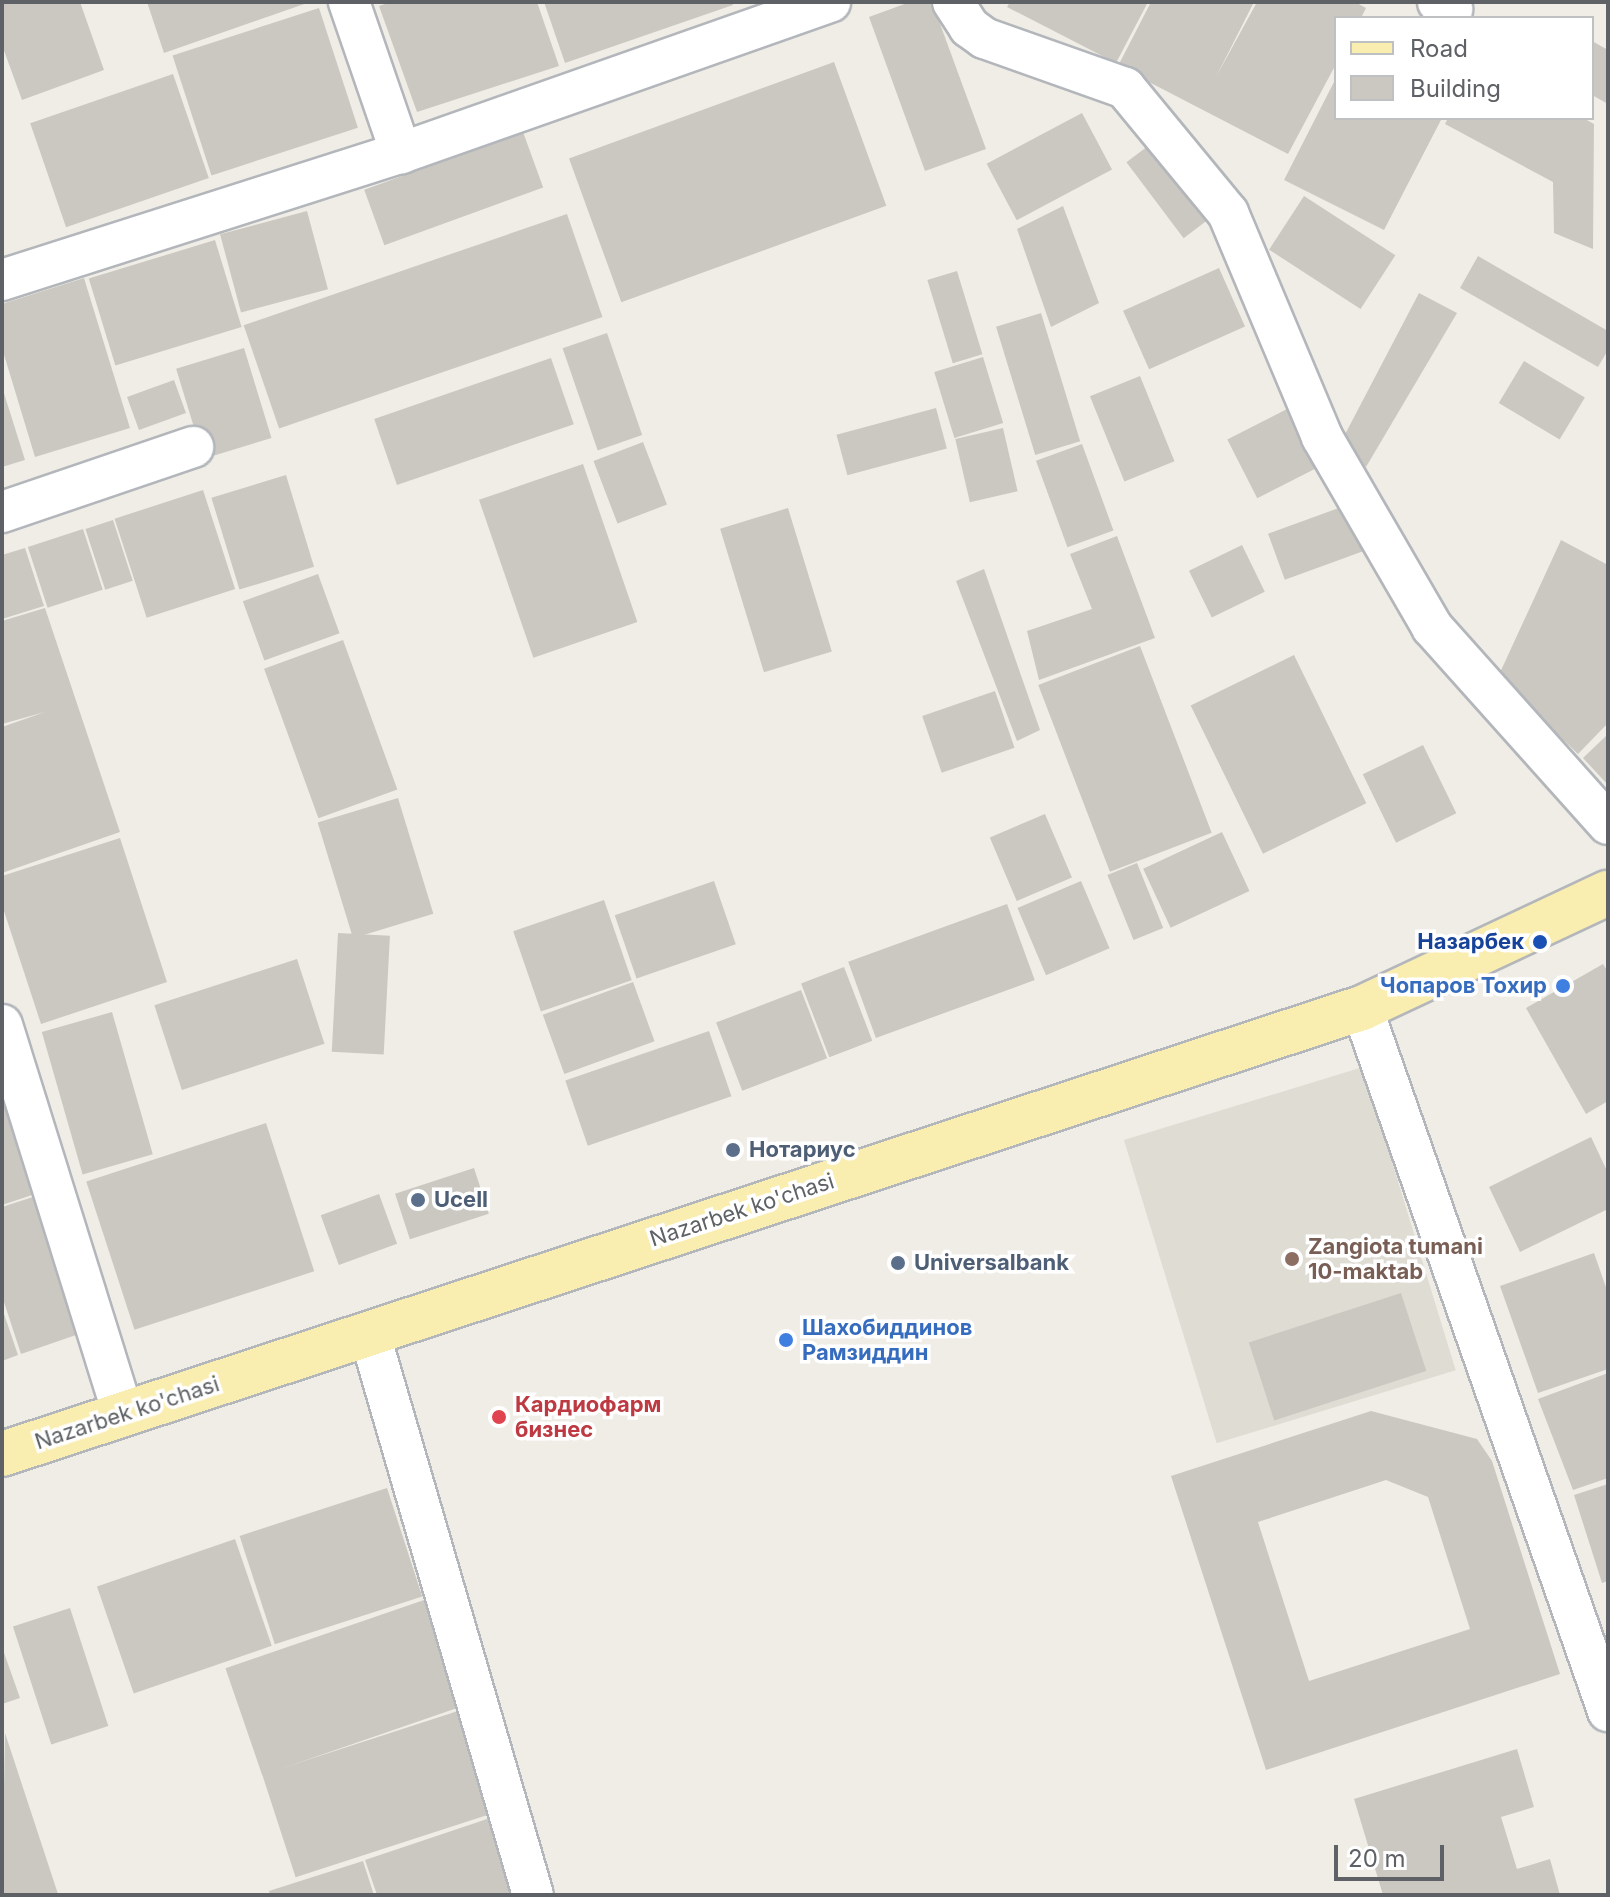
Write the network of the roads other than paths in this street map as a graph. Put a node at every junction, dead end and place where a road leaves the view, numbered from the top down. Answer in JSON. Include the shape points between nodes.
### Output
{"nodes":[{"id":1,"x":349,"y":2,"type":"edge"},
{"id":2,"x":830,"y":2,"type":"edge"},
{"id":3,"x":953,"y":2,"type":"edge"},
{"id":4,"x":761,"y":14,"type":"edge"},
{"id":5,"x":401,"y":153,"type":"junction"},
{"id":6,"x":2,"y":280,"type":"edge"},
{"id":7,"x":193,"y":447,"type":"dead end"},
{"id":8,"x":2,"y":512,"type":"edge"},
{"id":9,"x":1608,"y":824,"type":"edge"},
{"id":10,"x":1608,"y":893,"type":"edge"},
{"id":11,"x":1362,"y":1008,"type":"junction"},
{"id":12,"x":2,"y":1025,"type":"edge"},
{"id":13,"x":369,"y":1332,"type":"junction"},
{"id":14,"x":123,"y":1414,"type":"junction"},
{"id":15,"x":2,"y":1454,"type":"edge"},
{"id":16,"x":1608,"y":1711,"type":"edge"},
{"id":17,"x":533,"y":1895,"type":"edge"}],
"edges":[{"from":1,"to":5,"type":"street"},
{"from":2,"to":4,"type":"street"},
{"from":3,"to":9,"type":"street","via":[[969,27],[984,38],[1125,88],[1228,213],[1322,437],[1432,627]]},
{"from":4,"to":5,"type":"street"},
{"from":5,"to":6,"type":"street"},
{"from":7,"to":8,"type":"street"},
{"from":10,"to":11,"type":"main road","name":"Nazarbek ko'chasi"},
{"from":11,"to":13,"type":"main road","name":"Nazarbek ko'chasi"},
{"from":11,"to":16,"type":"street"},
{"from":12,"to":14,"type":"street"},
{"from":13,"to":14,"type":"main road","name":"Nazarbek ko'chasi"},
{"from":13,"to":17,"type":"street"},
{"from":14,"to":15,"type":"main road","name":"Nazarbek ko'chasi"}]}
